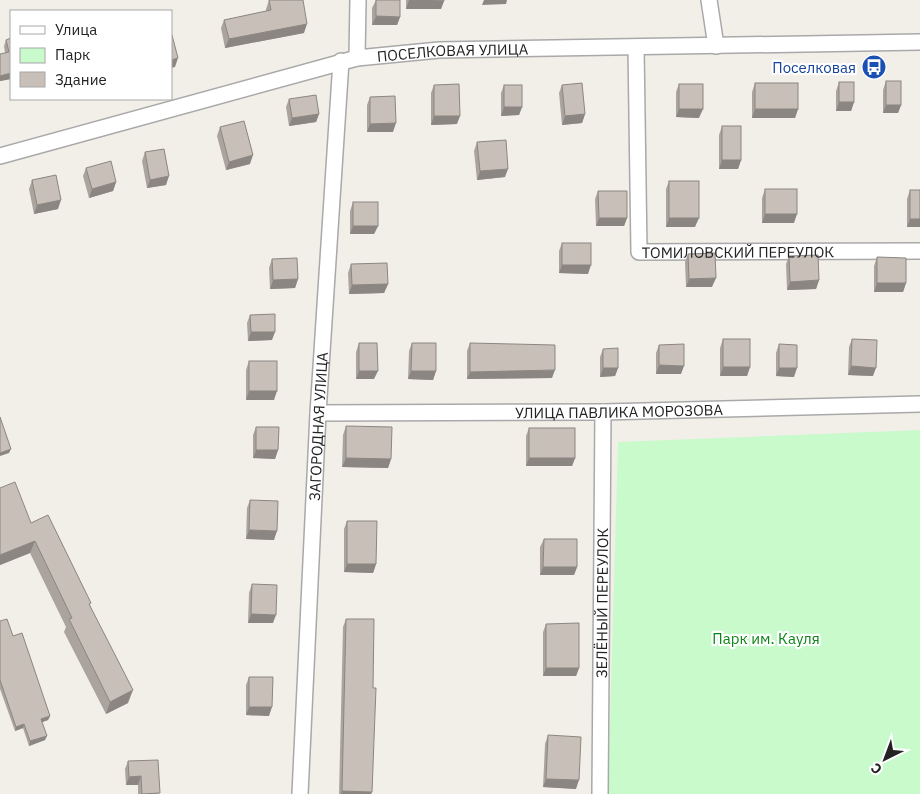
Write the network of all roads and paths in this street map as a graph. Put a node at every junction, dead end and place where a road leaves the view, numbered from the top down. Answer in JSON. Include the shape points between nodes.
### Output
{"nodes":[{"id":1,"x":358,"y":0,"type":"edge"},
{"id":2,"x":709,"y":0,"type":"edge"},
{"id":3,"x":920,"y":42,"type":"edge"},
{"id":4,"x":716,"y":46,"type":"junction"},
{"id":5,"x":636,"y":48,"type":"junction"},
{"id":6,"x":357,"y":58,"type":"junction"},
{"id":7,"x":341,"y":61,"type":"junction"},
{"id":8,"x":0,"y":156,"type":"edge"},
{"id":9,"x":920,"y":250,"type":"edge"},
{"id":10,"x":920,"y":404,"type":"edge"},
{"id":11,"x":603,"y":412,"type":"junction"},
{"id":12,"x":318,"y":413,"type":"junction"},
{"id":13,"x":300,"y":794,"type":"edge"},
{"id":14,"x":600,"y":794,"type":"edge"}],
"edges":[{"from":1,"to":6,"type":"street"},
{"from":2,"to":4,"type":"street"},
{"from":3,"to":4,"type":"street","name":"ПОСЕЛКОВАЯ УЛИЦА"},
{"from":4,"to":5,"type":"street","name":"ПОСЕЛКОВАЯ УЛИЦА"},
{"from":5,"to":6,"type":"street","name":"ПОСЕЛКОВАЯ УЛИЦА","via":[[439,50]]},
{"from":5,"to":9,"type":"street","name":"ТОМИЛОВСКИЙ ПЕРЕУЛОК","via":[[640,252]]},
{"from":6,"to":7,"type":"street","name":"ПОСЕЛКОВАЯ УЛИЦА"},
{"from":7,"to":8,"type":"street","name":"ПОСЕЛКОВАЯ УЛИЦА"},
{"from":7,"to":12,"type":"street","name":"ЗАГОРОДНАЯ УЛИЦА"},
{"from":10,"to":11,"type":"street","name":"УЛИЦА ПАВЛИКА МОРОЗОВА"},
{"from":11,"to":12,"type":"street","name":"УЛИЦА ПАВЛИКА МОРОЗОВА"},
{"from":11,"to":14,"type":"street","name":"ЗЕЛЁНЫЙ ПЕРЕУЛОК"},
{"from":12,"to":13,"type":"street","name":"ЗАГОРОДНАЯ УЛИЦА"}]}
